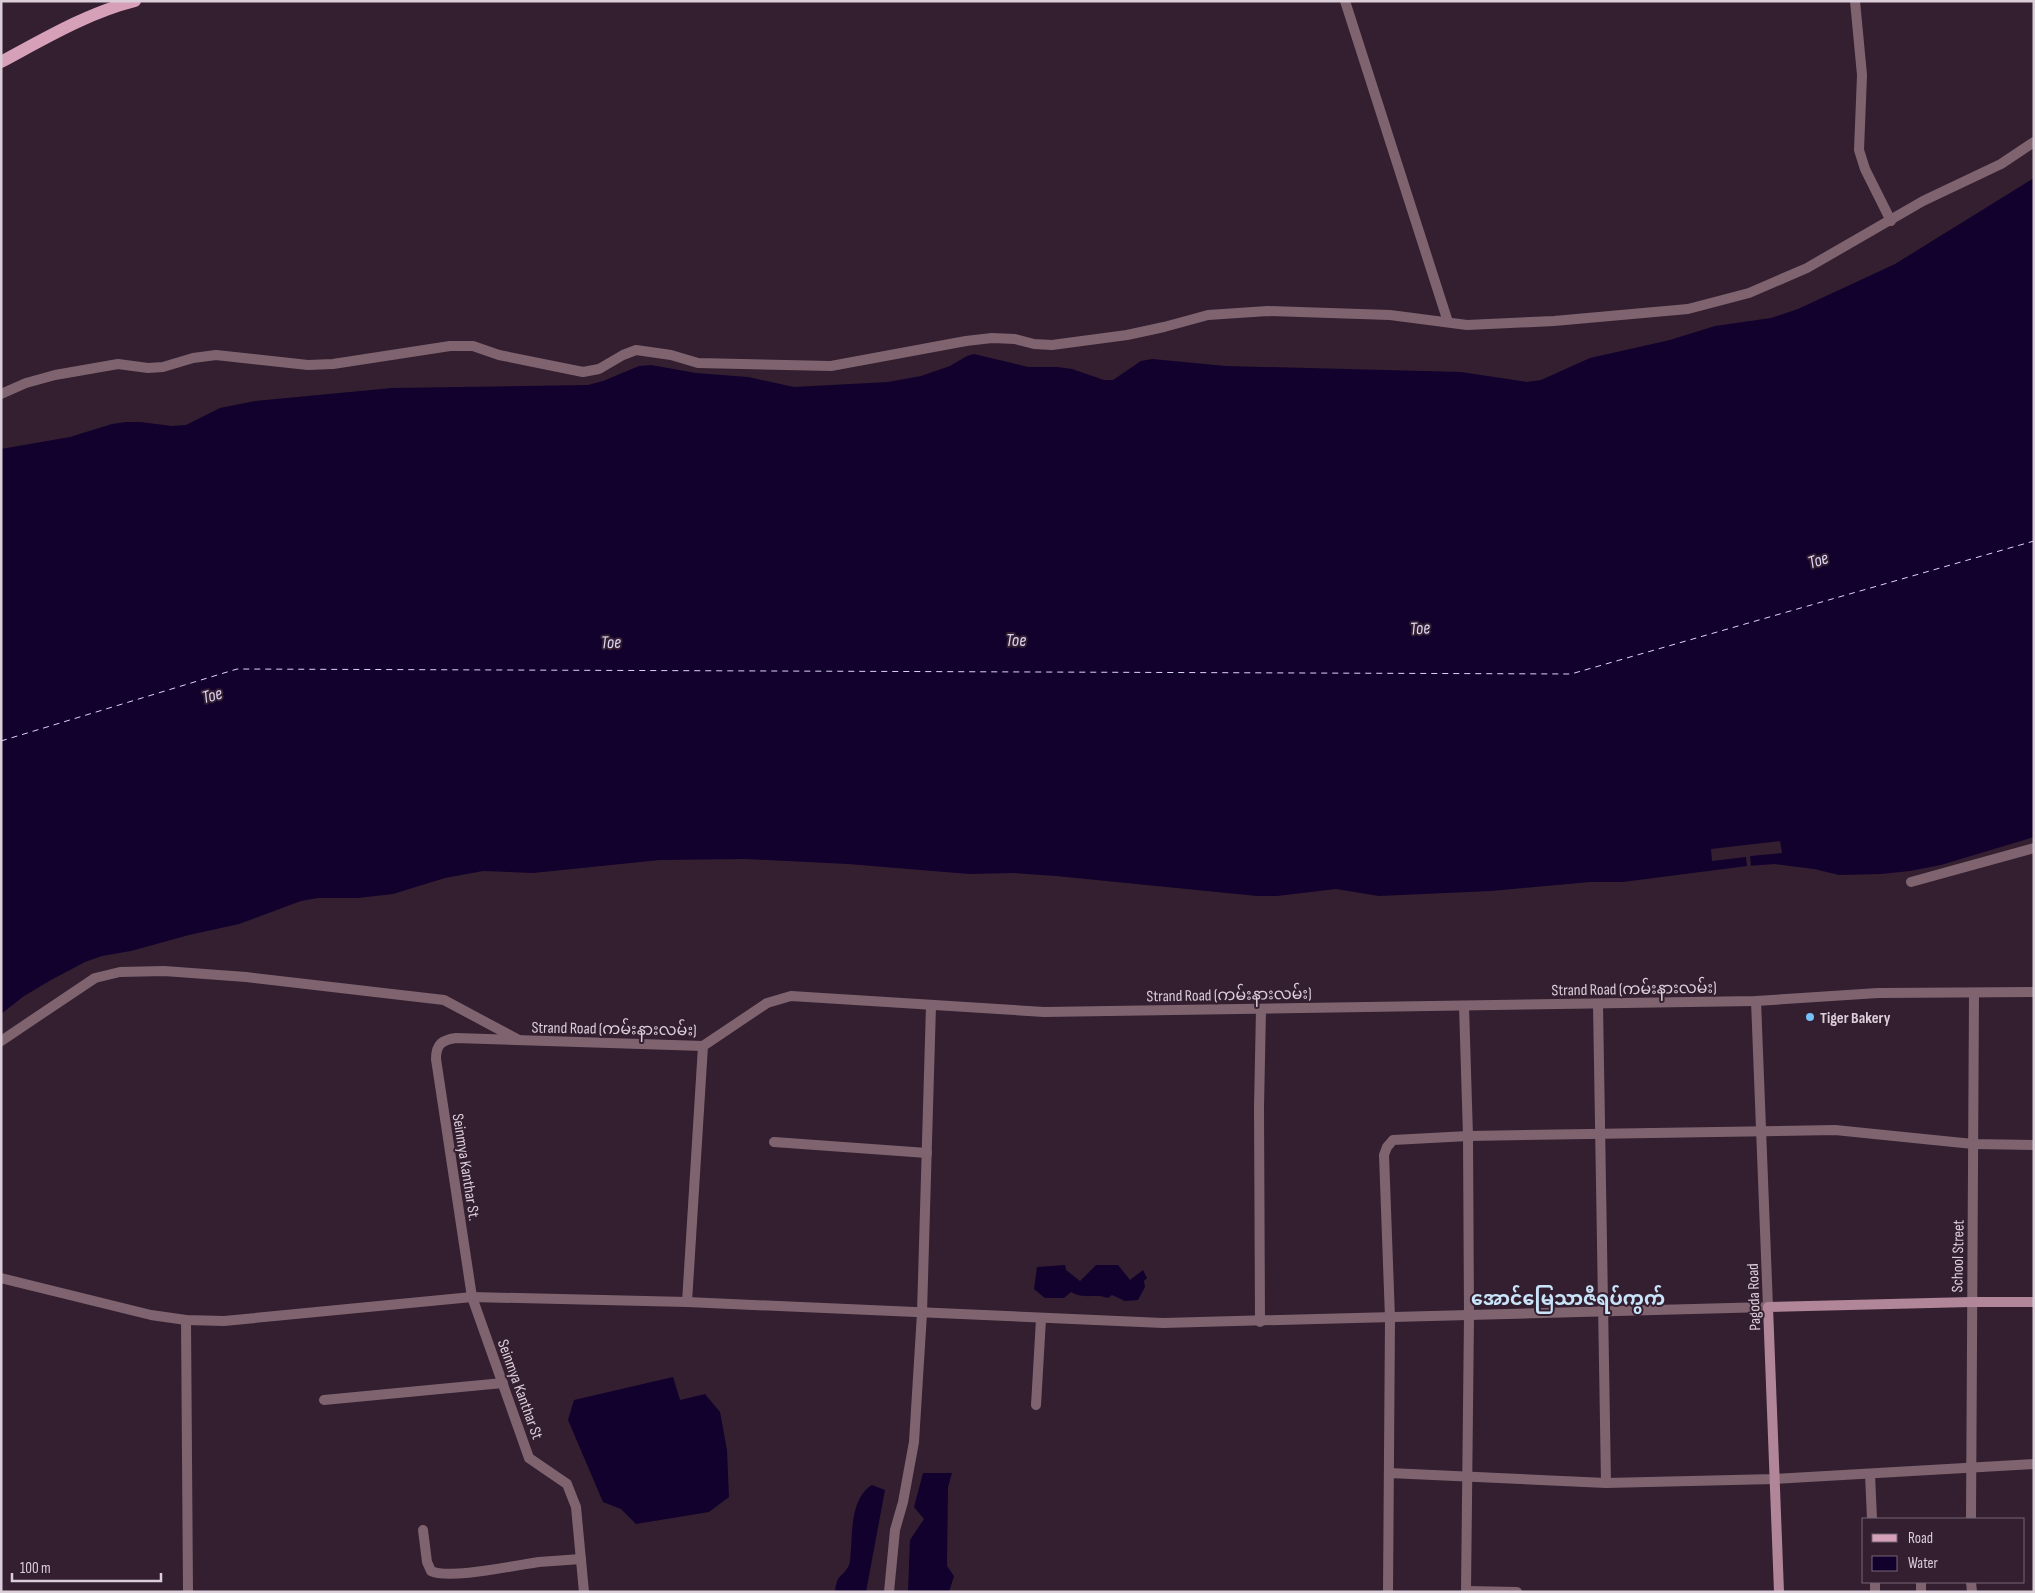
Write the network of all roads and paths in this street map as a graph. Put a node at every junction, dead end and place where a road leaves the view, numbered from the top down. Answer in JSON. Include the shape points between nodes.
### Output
{"nodes":[{"id":1,"x":135,"y":1,"type":"edge"},
{"id":2,"x":1345,"y":1,"type":"edge"},
{"id":3,"x":1855,"y":1,"type":"edge"},
{"id":4,"x":1,"y":62,"type":"edge"},
{"id":5,"x":2034,"y":142,"type":"edge"},
{"id":6,"x":1891,"y":221,"type":"junction"},
{"id":7,"x":1448,"y":322,"type":"junction"},
{"id":8,"x":1,"y":394,"type":"edge"},
{"id":9,"x":2034,"y":848,"type":"edge"},
{"id":10,"x":1911,"y":882,"type":"dead end"},
{"id":11,"x":1974,"y":992,"type":"junction"},
{"id":12,"x":2034,"y":992,"type":"edge"},
{"id":13,"x":1756,"y":1001,"type":"junction"},
{"id":14,"x":1598,"y":1004,"type":"junction"},
{"id":15,"x":931,"y":1005,"type":"junction"},
{"id":16,"x":1464,"y":1006,"type":"junction"},
{"id":17,"x":1261,"y":1009,"type":"junction"},
{"id":18,"x":1,"y":1041,"type":"edge"},
{"id":19,"x":519,"y":1041,"type":"junction"},
{"id":20,"x":440,"y":1043,"type":"joint"},
{"id":21,"x":703,"y":1046,"type":"junction"},
{"id":22,"x":1761,"y":1132,"type":"junction"},
{"id":23,"x":1600,"y":1134,"type":"junction"},
{"id":24,"x":1468,"y":1136,"type":"junction"},
{"id":25,"x":774,"y":1142,"type":"dead end"},
{"id":26,"x":1973,"y":1144,"type":"junction"},
{"id":27,"x":2034,"y":1145,"type":"edge"},
{"id":28,"x":927,"y":1153,"type":"junction"},
{"id":29,"x":1,"y":1278,"type":"edge"},
{"id":30,"x":472,"y":1297,"type":"junction"},
{"id":31,"x":687,"y":1302,"type":"junction"},
{"id":32,"x":1971,"y":1302,"type":"junction"},
{"id":33,"x":2034,"y":1302,"type":"edge"},
{"id":34,"x":1768,"y":1307,"type":"junction"},
{"id":35,"x":1603,"y":1312,"type":"junction"},
{"id":36,"x":922,"y":1313,"type":"junction"},
{"id":37,"x":1469,"y":1316,"type":"junction"},
{"id":38,"x":1390,"y":1318,"type":"junction"},
{"id":39,"x":1041,"y":1319,"type":"junction"},
{"id":40,"x":186,"y":1320,"type":"junction"},
{"id":41,"x":1260,"y":1322,"type":"junction"},
{"id":42,"x":503,"y":1383,"type":"junction"},
{"id":43,"x":324,"y":1400,"type":"dead end"},
{"id":44,"x":1036,"y":1405,"type":"dead end"},
{"id":45,"x":2034,"y":1464,"type":"edge"},
{"id":46,"x":1970,"y":1469,"type":"junction"},
{"id":47,"x":1389,"y":1473,"type":"junction"},
{"id":48,"x":1870,"y":1474,"type":"junction"},
{"id":49,"x":1468,"y":1477,"type":"junction"},
{"id":50,"x":1775,"y":1479,"type":"junction"},
{"id":51,"x":1606,"y":1483,"type":"junction"},
{"id":52,"x":1872,"y":1518,"type":"edge"},
{"id":53,"x":1970,"y":1518,"type":"edge"},
{"id":54,"x":422,"y":1530,"type":"dead end"},
{"id":55,"x":581,"y":1559,"type":"junction"},
{"id":56,"x":1466,"y":1591,"type":"edge"},
{"id":57,"x":188,"y":1592,"type":"edge"},
{"id":58,"x":584,"y":1592,"type":"edge"},
{"id":59,"x":889,"y":1592,"type":"edge"},
{"id":60,"x":1388,"y":1592,"type":"edge"},
{"id":61,"x":1516,"y":1592,"type":"edge"},
{"id":62,"x":1779,"y":1592,"type":"edge"}],
"edges":[{"from":1,"to":4,"type":"main road","via":[[94,15]]},
{"from":2,"to":7,"type":"street"},
{"from":3,"to":6,"type":"street","via":[[1862,75],[1859,150]]},
{"from":5,"to":6,"type":"street","via":[[2001,164]]},
{"from":6,"to":7,"type":"street","via":[[1827,258],[1772,284],[1688,309],[1554,321],[1467,325]]},
{"from":7,"to":8,"type":"street","via":[[1390,315],[1277,312],[1208,315],[1127,335],[1062,344],[1034,344],[1016,339],[966,340],[831,366],[698,363],[636,350],[599,369],[583,372],[499,355],[473,346],[450,346],[308,365],[216,355],[163,367],[118,364],[55,375]]},
{"from":9,"to":10,"type":"street"},
{"from":11,"to":12,"type":"street","name":"Strand Road (ကမ်းနားလမ်း)"},
{"from":11,"to":13,"type":"street","name":"Strand Road (ကမ်းနားလမ်း)","via":[[1878,993]]},
{"from":11,"to":26,"type":"street","name":"School Street"},
{"from":13,"to":14,"type":"street","name":"Strand Road (ကမ်းနားလမ်း)"},
{"from":13,"to":22,"type":"street","name":"Pagoda Road"},
{"from":14,"to":16,"type":"street","name":"Strand Road (ကမ်းနားလမ်း)"},
{"from":14,"to":23,"type":"street"},
{"from":15,"to":17,"type":"street","name":"Strand Road (ကမ်းနားလမ်း)","via":[[1044,1012]]},
{"from":15,"to":21,"type":"street","name":"Strand Road (ကမ်းနားလမ်း)","via":[[791,996],[767,1003]]},
{"from":15,"to":28,"type":"street"},
{"from":16,"to":17,"type":"street","name":"Strand Road (ကမ်းနားလမ်း)"},
{"from":16,"to":24,"type":"street"},
{"from":17,"to":41,"type":"street"},
{"from":18,"to":19,"type":"street","via":[[95,978],[120,972],[164,971],[444,1000]]},
{"from":19,"to":20,"type":"street","name":"Strand Road (ကမ်းနားလမ်း)","via":[[456,1038]]},
{"from":19,"to":21,"type":"street","name":"Strand Road (ကမ်းနားလမ်း)"},
{"from":20,"to":30,"type":"street","name":"Seinmya Kanthar St.","via":[[436,1049],[436,1060]]},
{"from":21,"to":31,"type":"street"},
{"from":22,"to":23,"type":"street"},
{"from":22,"to":26,"type":"street","via":[[1836,1130]]},
{"from":22,"to":34,"type":"street","name":"Pagoda Road"},
{"from":23,"to":24,"type":"street"},
{"from":23,"to":35,"type":"street"},
{"from":24,"to":37,"type":"street"},
{"from":24,"to":38,"type":"street","via":[[1393,1140],[1387,1147],[1384,1156]]},
{"from":25,"to":28,"type":"street"},
{"from":26,"to":27,"type":"street"},
{"from":26,"to":32,"type":"street","name":"School Street"},
{"from":28,"to":36,"type":"street"},
{"from":29,"to":40,"type":"street","via":[[151,1315]]},
{"from":30,"to":31,"type":"street"},
{"from":30,"to":40,"type":"street","via":[[224,1320]]},
{"from":30,"to":42,"type":"street","name":"Seinmya Kanthar St"},
{"from":31,"to":36,"type":"street"},
{"from":32,"to":33,"type":"main road"},
{"from":32,"to":34,"type":"main road"},
{"from":32,"to":46,"type":"street","name":"School Street"},
{"from":34,"to":35,"type":"street"},
{"from":34,"to":50,"type":"main road","name":"Pagoda Road"},
{"from":35,"to":37,"type":"street"},
{"from":35,"to":51,"type":"street"},
{"from":36,"to":39,"type":"street"},
{"from":36,"to":59,"type":"street","via":[[914,1442],[903,1502],[894,1530]]},
{"from":37,"to":38,"type":"street"},
{"from":37,"to":49,"type":"street"},
{"from":38,"to":41,"type":"street"},
{"from":38,"to":47,"type":"street"},
{"from":39,"to":41,"type":"street"},
{"from":39,"to":44,"type":"street"},
{"from":40,"to":57,"type":"street"},
{"from":42,"to":43,"type":"street"},
{"from":42,"to":55,"type":"street","name":"Seinmya Kanthar St","via":[[529,1458],[566,1484],[576,1507]]},
{"from":45,"to":46,"type":"street"},
{"from":46,"to":48,"type":"street"},
{"from":46,"to":53,"type":"street","name":"School Street"},
{"from":47,"to":49,"type":"street"},
{"from":47,"to":60,"type":"street"},
{"from":48,"to":50,"type":"street"},
{"from":48,"to":52,"type":"street"},
{"from":49,"to":51,"type":"street"},
{"from":49,"to":56,"type":"street"},
{"from":50,"to":51,"type":"street"},
{"from":50,"to":62,"type":"main road","name":"Pagoda Road"},
{"from":54,"to":55,"type":"street","via":[[427,1562],[435,1573]]},
{"from":55,"to":58,"type":"street","name":"Seinmya Kanthar St"},
{"from":56,"to":61,"type":"street"}]}
